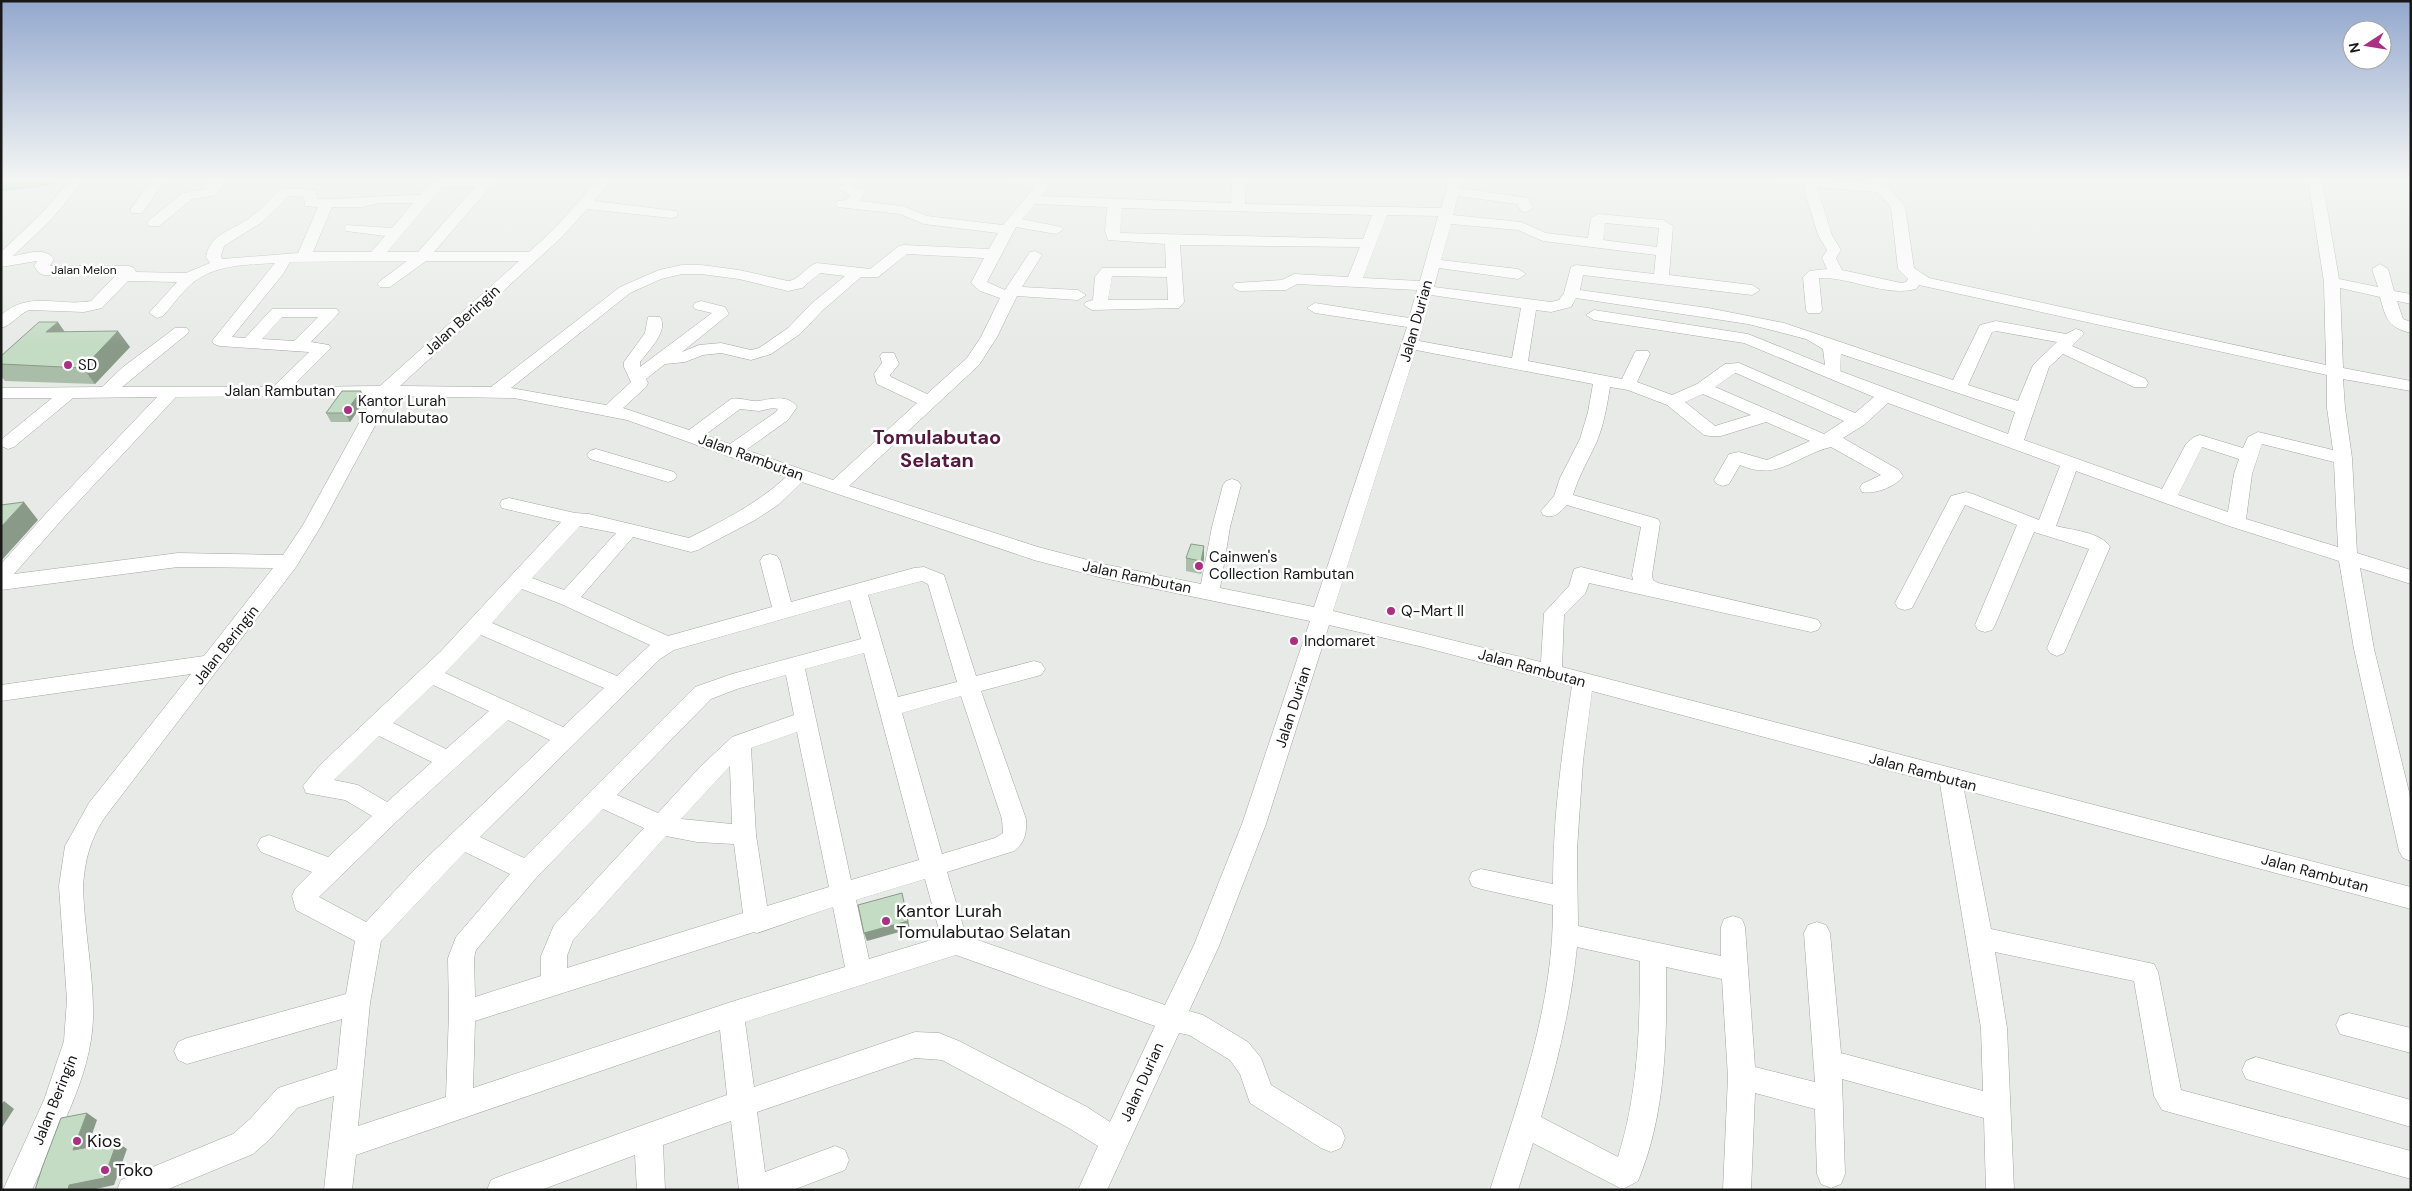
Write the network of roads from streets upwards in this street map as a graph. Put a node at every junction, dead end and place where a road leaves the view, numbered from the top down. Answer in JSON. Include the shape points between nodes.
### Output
{"nodes":[{"id":1,"x":29,"y":235,"type":"edge"},
{"id":2,"x":230,"y":235,"type":"edge"},
{"id":3,"x":313,"y":235,"type":"edge"},
{"id":4,"x":396,"y":235,"type":"edge"},
{"id":5,"x":441,"y":235,"type":"edge"},
{"id":6,"x":554,"y":235,"type":"edge"},
{"id":7,"x":1005,"y":235,"type":"edge"},
{"id":8,"x":1113,"y":235,"type":"edge"},
{"id":9,"x":1370,"y":235,"type":"edge"},
{"id":10,"x":1441,"y":235,"type":"edge"},
{"id":11,"x":1538,"y":235,"type":"edge"},
{"id":12,"x":1595,"y":235,"type":"edge"},
{"id":13,"x":1665,"y":235,"type":"edge"},
{"id":14,"x":1824,"y":235,"type":"edge"},
{"id":15,"x":1901,"y":235,"type":"edge"},
{"id":16,"x":2324,"y":235,"type":"edge"},
{"id":17,"x":1172,"y":240,"type":"junction"},
{"id":18,"x":1367,"y":243,"type":"junction"},
{"id":19,"x":1595,"y":243,"type":"junction"},
{"id":20,"x":1664,"y":252,"type":"junction"},
{"id":21,"x":994,"y":254,"type":"junction"},
{"id":22,"x":1035,"y":255,"type":"dead end"},
{"id":23,"x":304,"y":256,"type":"junction"},
{"id":24,"x":376,"y":256,"type":"junction"},
{"id":25,"x":533,"y":256,"type":"junction"},
{"id":26,"x":422,"y":257,"type":"junction"},
{"id":27,"x":285,"y":258,"type":"junction"},
{"id":28,"x":1,"y":262,"type":"edge"},
{"id":29,"x":1433,"y":263,"type":"junction"},
{"id":30,"x":219,"y":264,"type":"junction"},
{"id":31,"x":2380,"y":269,"type":"dead end"},
{"id":32,"x":858,"y":272,"type":"junction"},
{"id":33,"x":1175,"y":272,"type":"junction"},
{"id":34,"x":1834,"y":273,"type":"junction"},
{"id":35,"x":1518,"y":274,"type":"dead end"},
{"id":36,"x":126,"y":276,"type":"junction"},
{"id":37,"x":189,"y":278,"type":"junction"},
{"id":38,"x":1916,"y":278,"type":"junction"},
{"id":39,"x":1662,"y":279,"type":"junction"},
{"id":40,"x":1354,"y":282,"type":"junction"},
{"id":41,"x":2332,"y":282,"type":"junction"},
{"id":42,"x":385,"y":284,"type":"dead end"},
{"id":43,"x":1240,"y":286,"type":"dead end"},
{"id":44,"x":1425,"y":288,"type":"junction"},
{"id":45,"x":1752,"y":290,"type":"dead end"},
{"id":46,"x":1572,"y":293,"type":"junction"},
{"id":47,"x":1010,"y":294,"type":"junction"},
{"id":48,"x":1078,"y":295,"type":"dead end"},
{"id":49,"x":2389,"y":295,"type":"junction"},
{"id":50,"x":2411,"y":300,"type":"edge"},
{"id":51,"x":701,"y":306,"type":"dead end"},
{"id":52,"x":1529,"y":306,"type":"junction"},
{"id":53,"x":1315,"y":308,"type":"dead end"},
{"id":54,"x":1814,"y":310,"type":"dead end"},
{"id":55,"x":157,"y":313,"type":"dead end"},
{"id":56,"x":1594,"y":315,"type":"dead end"},
{"id":57,"x":2083,"y":315,"type":"junction"},
{"id":58,"x":654,"y":320,"type":"dead end"},
{"id":59,"x":1,"y":323,"type":"edge"},
{"id":60,"x":2411,"y":328,"type":"edge"},
{"id":61,"x":181,"y":331,"type":"dead end"},
{"id":62,"x":1413,"y":334,"type":"junction"},
{"id":63,"x":250,"y":342,"type":"junction"},
{"id":64,"x":2065,"y":343,"type":"junction"},
{"id":65,"x":1827,"y":344,"type":"junction"},
{"id":66,"x":299,"y":345,"type":"junction"},
{"id":67,"x":1642,"y":354,"type":"dead end"},
{"id":68,"x":888,"y":356,"type":"dead end"},
{"id":69,"x":664,"y":358,"type":"junction"},
{"id":70,"x":1519,"y":366,"type":"junction"},
{"id":71,"x":2335,"y":372,"type":"junction"},
{"id":72,"x":1830,"y":374,"type":"junction"},
{"id":73,"x":638,"y":377,"type":"junction"},
{"id":74,"x":1602,"y":381,"type":"junction"},
{"id":75,"x":2140,"y":383,"type":"dead end"},
{"id":76,"x":1626,"y":385,"type":"junction"},
{"id":77,"x":2411,"y":386,"type":"edge"},
{"id":78,"x":1704,"y":388,"type":"junction"},
{"id":79,"x":1958,"y":388,"type":"junction"},
{"id":80,"x":386,"y":390,"type":"junction"},
{"id":81,"x":278,"y":391,"type":"junction"},
{"id":82,"x":70,"y":392,"type":"junction"},
{"id":83,"x":107,"y":392,"type":"junction"},
{"id":84,"x":172,"y":392,"type":"junction"},
{"id":85,"x":494,"y":392,"type":"junction"},
{"id":86,"x":1,"y":393,"type":"edge"},
{"id":87,"x":1886,"y":396,"type":"junction"},
{"id":88,"x":1673,"y":401,"type":"junction"},
{"id":89,"x":929,"y":402,"type":"junction"},
{"id":90,"x":2024,"y":409,"type":"junction"},
{"id":91,"x":610,"y":410,"type":"junction"},
{"id":92,"x":1766,"y":416,"type":"junction"},
{"id":93,"x":1858,"y":421,"type":"junction"},
{"id":94,"x":692,"y":436,"type":"junction"},
{"id":95,"x":1829,"y":440,"type":"junction"},
{"id":96,"x":2014,"y":443,"type":"junction"},
{"id":97,"x":8,"y":444,"type":"dead end"},
{"id":98,"x":733,"y":450,"type":"junction"},
{"id":99,"x":596,"y":455,"type":"dead end"},
{"id":100,"x":2250,"y":456,"type":"junction"},
{"id":101,"x":2343,"y":458,"type":"junction"},
{"id":102,"x":2070,"y":463,"type":"junction"},
{"id":103,"x":800,"y":474,"type":"junction"},
{"id":104,"x":668,"y":476,"type":"dead end"},
{"id":105,"x":1723,"y":480,"type":"dead end"},
{"id":106,"x":1232,"y":485,"type":"dead end"},
{"id":107,"x":836,"y":488,"type":"junction"},
{"id":108,"x":1869,"y":488,"type":"dead end"},
{"id":109,"x":2167,"y":497,"type":"junction"},
{"id":110,"x":509,"y":504,"type":"dead end"},
{"id":111,"x":575,"y":519,"type":"junction"},
{"id":112,"x":2236,"y":522,"type":"junction"},
{"id":113,"x":2036,"y":525,"type":"junction"},
{"id":114,"x":630,"y":529,"type":"junction"},
{"id":115,"x":2348,"y":558,"type":"junction"},
{"id":116,"x":770,"y":561,"type":"dead end"},
{"id":117,"x":289,"y":562,"type":"junction"},
{"id":118,"x":1,"y":576,"type":"edge"},
{"id":119,"x":2411,"y":576,"type":"edge"},
{"id":120,"x":520,"y":581,"type":"junction"},
{"id":121,"x":1,"y":583,"type":"edge"},
{"id":122,"x":1647,"y":587,"type":"junction"},
{"id":123,"x":857,"y":591,"type":"junction"},
{"id":124,"x":1210,"y":593,"type":"junction"},
{"id":125,"x":568,"y":599,"type":"junction"},
{"id":126,"x":1906,"y":603,"type":"dead end"},
{"id":127,"x":782,"y":612,"type":"junction"},
{"id":128,"x":1323,"y":616,"type":"junction"},
{"id":129,"x":1986,"y":625,"type":"dead end"},
{"id":130,"x":478,"y":626,"type":"junction"},
{"id":131,"x":1811,"y":626,"type":"dead end"},
{"id":132,"x":873,"y":643,"type":"junction"},
{"id":133,"x":667,"y":644,"type":"junction"},
{"id":134,"x":2057,"y":648,"type":"dead end"},
{"id":135,"x":211,"y":663,"type":"junction"},
{"id":136,"x":794,"y":665,"type":"junction"},
{"id":137,"x":1034,"y":669,"type":"dead end"},
{"id":138,"x":1551,"y":673,"type":"junction"},
{"id":139,"x":431,"y":674,"type":"junction"},
{"id":140,"x":1583,"y":681,"type":"junction"},
{"id":141,"x":620,"y":686,"type":"junction"},
{"id":142,"x":969,"y":687,"type":"junction"},
{"id":143,"x":1,"y":692,"type":"edge"},
{"id":144,"x":892,"y":707,"type":"junction"},
{"id":145,"x":505,"y":710,"type":"junction"},
{"id":146,"x":805,"y":720,"type":"junction"},
{"id":147,"x":376,"y":725,"type":"junction"},
{"id":148,"x":566,"y":738,"type":"junction"},
{"id":149,"x":740,"y":743,"type":"junction"},
{"id":150,"x":448,"y":760,"type":"junction"},
{"id":151,"x":1951,"y":779,"type":"junction"},
{"id":152,"x":600,"y":797,"type":"junction"},
{"id":153,"x":389,"y":814,"type":"junction"},
{"id":154,"x":661,"y":825,"type":"junction"},
{"id":155,"x":744,"y":835,"type":"junction"},
{"id":156,"x":461,"y":839,"type":"junction"},
{"id":157,"x":269,"y":845,"type":"dead end"},
{"id":158,"x":2411,"y":851,"type":"edge"},
{"id":159,"x":932,"y":867,"type":"junction"},
{"id":160,"x":331,"y":869,"type":"junction"},
{"id":161,"x":527,"y":871,"type":"junction"},
{"id":162,"x":1481,"y":879,"type":"dead end"},
{"id":163,"x":843,"y":893,"type":"junction"},
{"id":164,"x":1565,"y":897,"type":"junction"},
{"id":165,"x":2411,"y":898,"type":"edge"},
{"id":166,"x":757,"y":922,"type":"junction"},
{"id":167,"x":1733,"y":927,"type":"dead end"},
{"id":168,"x":1817,"y":933,"type":"dead end"},
{"id":169,"x":1566,"y":934,"type":"junction"},
{"id":170,"x":368,"y":936,"type":"junction"},
{"id":171,"x":1980,"y":938,"type":"junction"},
{"id":172,"x":956,"y":944,"type":"junction"},
{"id":173,"x":1652,"y":953,"type":"junction"},
{"id":174,"x":1734,"y":970,"type":"junction"},
{"id":175,"x":859,"y":974,"type":"junction"},
{"id":176,"x":554,"y":983,"type":"junction"},
{"id":177,"x":357,"y":1003,"type":"junction"},
{"id":178,"x":462,"y":1013,"type":"junction"},
{"id":179,"x":731,"y":1014,"type":"junction"},
{"id":180,"x":1171,"y":1018,"type":"junction"},
{"id":181,"x":2349,"y":1024,"type":"dead end"},
{"id":182,"x":2411,"y":1041,"type":"edge"},
{"id":183,"x":187,"y":1051,"type":"dead end"},
{"id":184,"x":1828,"y":1062,"type":"junction"},
{"id":185,"x":2256,"y":1070,"type":"dead end"},
{"id":186,"x":1742,"y":1077,"type":"junction"},
{"id":187,"x":349,"y":1078,"type":"junction"},
{"id":188,"x":1828,"y":1099,"type":"junction"},
{"id":189,"x":459,"y":1104,"type":"junction"},
{"id":190,"x":742,"y":1104,"type":"junction"},
{"id":191,"x":1998,"y":1108,"type":"junction"},
{"id":192,"x":2411,"y":1114,"type":"edge"},
{"id":193,"x":1526,"y":1124,"type":"junction"},
{"id":194,"x":648,"y":1136,"type":"junction"},
{"id":195,"x":1331,"y":1138,"type":"dead end"},
{"id":196,"x":1116,"y":1141,"type":"junction"},
{"id":197,"x":341,"y":1146,"type":"junction"},
{"id":198,"x":835,"y":1160,"type":"dead end"},
{"id":199,"x":2411,"y":1165,"type":"edge"},
{"id":200,"x":1831,"y":1174,"type":"dead end"},
{"id":201,"x":17,"y":1190,"type":"edge"},
{"id":202,"x":131,"y":1190,"type":"edge"},
{"id":203,"x":338,"y":1190,"type":"edge"},
{"id":204,"x":501,"y":1190,"type":"edge"},
{"id":205,"x":651,"y":1190,"type":"edge"},
{"id":206,"x":754,"y":1190,"type":"edge"},
{"id":207,"x":1092,"y":1190,"type":"edge"},
{"id":208,"x":1504,"y":1190,"type":"edge"},
{"id":209,"x":1737,"y":1190,"type":"edge"},
{"id":210,"x":2000,"y":1190,"type":"edge"}],
"edges":[{"from":1,"to":28,"type":"street"},
{"from":2,"to":30,"type":"street","via":[[216,247],[213,257]]},
{"from":3,"to":23,"type":"street"},
{"from":4,"to":24,"type":"street"},
{"from":5,"to":26,"type":"street"},
{"from":6,"to":25,"type":"street","name":"Jalan Beringin"},
{"from":7,"to":21,"type":"street"},
{"from":8,"to":17,"type":"street"},
{"from":9,"to":18,"type":"street"},
{"from":10,"to":29,"type":"street","name":"Jalan Durian"},
{"from":11,"to":19,"type":"street"},
{"from":12,"to":19,"type":"street"},
{"from":13,"to":20,"type":"street"},
{"from":14,"to":34,"type":"street","via":[[1833,248],[1829,258]]},
{"from":15,"to":38,"type":"street","via":[[1904,262]]},
{"from":16,"to":41,"type":"street"},
{"from":17,"to":18,"type":"street"},
{"from":17,"to":33,"type":"street"},
{"from":18,"to":40,"type":"street"},
{"from":19,"to":20,"type":"street"},
{"from":20,"to":39,"type":"street"},
{"from":21,"to":32,"type":"street","via":[[904,249],[876,273]]},
{"from":21,"to":47,"type":"street","via":[[980,283],[985,288]]},
{"from":22,"to":47,"type":"street"},
{"from":23,"to":24,"type":"street","name":"Jalan Melon"},
{"from":23,"to":27,"type":"street","name":"Jalan Melon"},
{"from":24,"to":26,"type":"street","name":"Jalan Melon"},
{"from":25,"to":26,"type":"street","name":"Jalan Melon"},
{"from":25,"to":80,"type":"street","name":"Jalan Beringin"},
{"from":26,"to":42,"type":"street"},
{"from":27,"to":30,"type":"street","name":"Jalan Melon"},
{"from":27,"to":63,"type":"street","via":[[278,271],[220,340]]},
{"from":28,"to":36,"type":"street","name":"Jalan Melon","via":[[43,256],[46,259],[42,266],[44,270],[128,271]]},
{"from":29,"to":35,"type":"street"},
{"from":29,"to":44,"type":"street","name":"Jalan Durian"},
{"from":30,"to":37,"type":"street","name":"Jalan Melon"},
{"from":31,"to":49,"type":"street"},
{"from":32,"to":69,"type":"street","via":[[794,331],[765,352],[751,355],[730,349],[705,349],[685,357]]},
{"from":32,"to":85,"type":"street","via":[[817,268],[797,285],[788,286],[689,269],[643,281],[625,290]]},
{"from":33,"to":33,"type":"street","via":[[1107,271],[1096,305],[1173,305],[1176,302]]},
{"from":34,"to":38,"type":"street","via":[[1901,288],[1911,286]]},
{"from":34,"to":54,"type":"street","via":[[1811,277]]},
{"from":36,"to":37,"type":"street","name":"Jalan Melon"},
{"from":36,"to":59,"type":"street","via":[[96,305],[27,305]]},
{"from":37,"to":55,"type":"street"},
{"from":38,"to":57,"type":"street"},
{"from":39,"to":45,"type":"street"},
{"from":39,"to":46,"type":"street","via":[[1576,270]]},
{"from":40,"to":43,"type":"street","via":[[1294,280],[1286,285]]},
{"from":40,"to":44,"type":"street"},
{"from":41,"to":49,"type":"street"},
{"from":41,"to":71,"type":"street"},
{"from":44,"to":52,"type":"street"},
{"from":44,"to":62,"type":"street","name":"Jalan Durian"},
{"from":46,"to":52,"type":"street","via":[[1566,304],[1560,306]]},
{"from":46,"to":65,"type":"street","via":[[1780,326]]},
{"from":47,"to":48,"type":"street"},
{"from":47,"to":89,"type":"street","via":[[973,361]]},
{"from":49,"to":50,"type":"street"},
{"from":49,"to":60,"type":"street","via":[[2397,322]]},
{"from":51,"to":69,"type":"street","via":[[719,310],[720,314]]},
{"from":52,"to":70,"type":"street"},
{"from":53,"to":62,"type":"street"},
{"from":56,"to":72,"type":"street","via":[[1741,337]]},
{"from":57,"to":64,"type":"street","via":[[2076,336]]},
{"from":57,"to":71,"type":"street"},
{"from":58,"to":73,"type":"street","via":[[653,333],[632,362]]},
{"from":61,"to":83,"type":"street"},
{"from":62,"to":70,"type":"street"},
{"from":62,"to":128,"type":"street","name":"Jalan Durian"},
{"from":63,"to":66,"type":"street"},
{"from":63,"to":66,"type":"street","via":[[278,312],[331,312]]},
{"from":64,"to":75,"type":"street"},
{"from":64,"to":79,"type":"street","via":[[1996,326],[1986,328]]},
{"from":64,"to":90,"type":"street","via":[[2041,365]]},
{"from":65,"to":72,"type":"street","via":[[1835,359]]},
{"from":65,"to":79,"type":"street"},
{"from":66,"to":81,"type":"street","via":[[323,348]]},
{"from":67,"to":76,"type":"street"},
{"from":68,"to":89,"type":"street","via":[[891,364],[882,374],[883,380]]},
{"from":69,"to":73,"type":"street"},
{"from":70,"to":74,"type":"street"},
{"from":71,"to":77,"type":"street"},
{"from":71,"to":101,"type":"street"},
{"from":72,"to":87,"type":"street"},
{"from":73,"to":91,"type":"street","via":[[640,383]]},
{"from":74,"to":76,"type":"street"},
{"from":74,"to":122,"type":"street","via":[[1591,431],[1556,505],[1650,521],[1653,524],[1642,574]]},
{"from":76,"to":88,"type":"street"},
{"from":78,"to":88,"type":"street"},
{"from":78,"to":92,"type":"street"},
{"from":78,"to":93,"type":"street","via":[[1731,368],[1739,368]]},
{"from":79,"to":90,"type":"street"},
{"from":80,"to":81,"type":"street","name":"Jalan Rambutan"},
{"from":80,"to":85,"type":"street","name":"Jalan Rambutan"},
{"from":80,"to":117,"type":"street","name":"Jalan Beringin"},
{"from":81,"to":84,"type":"street","name":"Jalan Rambutan"},
{"from":82,"to":83,"type":"street","name":"Jalan Rambutan"},
{"from":82,"to":86,"type":"street","name":"Jalan Rambutan"},
{"from":82,"to":97,"type":"street"},
{"from":83,"to":84,"type":"street","name":"Jalan Rambutan"},
{"from":84,"to":118,"type":"street","via":[[81,486]]},
{"from":85,"to":91,"type":"street","name":"Jalan Rambutan"},
{"from":87,"to":93,"type":"street"},
{"from":87,"to":96,"type":"street"},
{"from":88,"to":92,"type":"street","via":[[1715,432]]},
{"from":89,"to":107,"type":"street"},
{"from":90,"to":96,"type":"street"},
{"from":91,"to":94,"type":"street","name":"Jalan Rambutan"},
{"from":92,"to":95,"type":"street"},
{"from":93,"to":95,"type":"street"},
{"from":94,"to":98,"type":"street","name":"Jalan Rambutan"},
{"from":94,"to":98,"type":"street","via":[[737,404],[759,406],[774,402],[788,407],[782,416]]},
{"from":95,"to":105,"type":"street","via":[[1771,466],[1757,466],[1734,458]]},
{"from":95,"to":108,"type":"street","via":[[1893,474]]},
{"from":96,"to":102,"type":"street"},
{"from":98,"to":103,"type":"street","name":"Jalan Rambutan"},
{"from":99,"to":104,"type":"street"},
{"from":100,"to":101,"type":"street","via":[[2254,441],[2260,438]]},
{"from":100,"to":109,"type":"street","via":[[2200,442],[2195,444]]},
{"from":100,"to":112,"type":"street","via":[[2243,474]]},
{"from":101,"to":115,"type":"street"},
{"from":102,"to":109,"type":"street"},
{"from":102,"to":113,"type":"street"},
{"from":103,"to":107,"type":"street","name":"Jalan Rambutan"},
{"from":103,"to":114,"type":"street","via":[[748,516],[695,544],[687,545]]},
{"from":106,"to":124,"type":"street"},
{"from":107,"to":124,"type":"street","name":"Jalan Rambutan","via":[[1034,553]]},
{"from":109,"to":112,"type":"street"},
{"from":110,"to":111,"type":"street"},
{"from":111,"to":114,"type":"street"},
{"from":111,"to":120,"type":"street"},
{"from":112,"to":115,"type":"street"},
{"from":113,"to":126,"type":"street","via":[[1961,498]]},
{"from":113,"to":129,"type":"street"},
{"from":113,"to":134,"type":"street","via":[[2100,547]]},
{"from":114,"to":125,"type":"street"},
{"from":115,"to":119,"type":"street"},
{"from":115,"to":158,"type":"street","via":[[2364,649]]},
{"from":116,"to":127,"type":"street"},
{"from":117,"to":121,"type":"street","via":[[178,560]]},
{"from":117,"to":135,"type":"street","name":"Jalan Beringin"},
{"from":120,"to":125,"type":"street"},
{"from":120,"to":130,"type":"street"},
{"from":122,"to":131,"type":"street"},
{"from":122,"to":138,"type":"street","via":[[1631,587],[1581,574],[1578,590],[1554,613]]},
{"from":123,"to":127,"type":"street"},
{"from":123,"to":132,"type":"street"},
{"from":123,"to":142,"type":"street","via":[[914,575],[924,574],[937,580]]},
{"from":124,"to":128,"type":"street","name":"Jalan Rambutan"},
{"from":125,"to":133,"type":"street"},
{"from":127,"to":133,"type":"street"},
{"from":128,"to":138,"type":"street","name":"Jalan Rambutan"},
{"from":128,"to":180,"type":"street","name":"Jalan Durian","via":[[1254,824],[1206,946]]},
{"from":130,"to":139,"type":"street"},
{"from":130,"to":141,"type":"street"},
{"from":132,"to":136,"type":"street"},
{"from":132,"to":144,"type":"street"},
{"from":133,"to":141,"type":"street"},
{"from":135,"to":143,"type":"street"},
{"from":135,"to":201,"type":"street","name":"Jalan Beringin","via":[[97,810],[76,848],[72,900],[80,1020],[76,1048],[63,1086]]},
{"from":136,"to":146,"type":"street"},
{"from":136,"to":152,"type":"street","via":[[703,694]]},
{"from":137,"to":142,"type":"street"},
{"from":138,"to":140,"type":"street","name":"Jalan Rambutan"},
{"from":139,"to":145,"type":"street"},
{"from":139,"to":147,"type":"street"},
{"from":140,"to":151,"type":"street","name":"Jalan Rambutan"},
{"from":140,"to":164,"type":"street","via":[[1572,761]]},
{"from":141,"to":148,"type":"street"},
{"from":142,"to":144,"type":"street"},
{"from":142,"to":159,"type":"street","via":[[1016,832],[1012,841],[1001,846]]},
{"from":144,"to":159,"type":"street"},
{"from":145,"to":148,"type":"street"},
{"from":145,"to":150,"type":"street"},
{"from":146,"to":149,"type":"street"},
{"from":146,"to":163,"type":"street"},
{"from":147,"to":150,"type":"street"},
{"from":147,"to":153,"type":"street","via":[[314,786],[350,792]]},
{"from":148,"to":156,"type":"street"},
{"from":149,"to":154,"type":"street"},
{"from":149,"to":155,"type":"street"},
{"from":150,"to":153,"type":"street"},
{"from":151,"to":165,"type":"street","name":"Jalan Rambutan"},
{"from":151,"to":171,"type":"street"},
{"from":152,"to":154,"type":"street"},
{"from":152,"to":161,"type":"street"},
{"from":153,"to":160,"type":"street"},
{"from":154,"to":155,"type":"street","via":[[697,832]]},
{"from":154,"to":176,"type":"street","via":[[563,933],[554,956]]},
{"from":155,"to":166,"type":"street"},
{"from":156,"to":161,"type":"street"},
{"from":156,"to":170,"type":"street","via":[[395,904]]},
{"from":157,"to":160,"type":"street"},
{"from":159,"to":163,"type":"street"},
{"from":159,"to":172,"type":"street"},
{"from":160,"to":170,"type":"street","via":[[304,896],[305,902]]},
{"from":161,"to":178,"type":"street","via":[[465,945],[461,958]]},
{"from":162,"to":164,"type":"street"},
{"from":163,"to":166,"type":"street"},
{"from":163,"to":175,"type":"street"},
{"from":164,"to":169,"type":"street"},
{"from":166,"to":176,"type":"street"},
{"from":167,"to":174,"type":"street"},
{"from":168,"to":184,"type":"street"},
{"from":169,"to":173,"type":"street"},
{"from":169,"to":193,"type":"street","via":[[1560,990],[1545,1060]]},
{"from":170,"to":177,"type":"street"},
{"from":171,"to":191,"type":"street","via":[[1994,1028]]},
{"from":171,"to":199,"type":"street","via":[[2145,972],[2168,1096],[2172,1101]]},
{"from":172,"to":175,"type":"street"},
{"from":172,"to":180,"type":"street"},
{"from":173,"to":174,"type":"street"},
{"from":173,"to":193,"type":"street","via":[[1651,1060],[1643,1109],[1626,1174],[1620,1174]]},
{"from":174,"to":186,"type":"street"},
{"from":175,"to":179,"type":"street"},
{"from":176,"to":178,"type":"street"},
{"from":177,"to":183,"type":"street"},
{"from":177,"to":187,"type":"street"},
{"from":178,"to":189,"type":"street"},
{"from":179,"to":189,"type":"street"},
{"from":179,"to":190,"type":"street"},
{"from":180,"to":195,"type":"street","via":[[1194,1024],[1239,1051],[1251,1067],[1260,1094]]},
{"from":180,"to":196,"type":"street","name":"Jalan Durian"},
{"from":181,"to":182,"type":"street"},
{"from":184,"to":188,"type":"street"},
{"from":184,"to":191,"type":"street"},
{"from":185,"to":192,"type":"street"},
{"from":186,"to":188,"type":"street"},
{"from":186,"to":209,"type":"street"},
{"from":187,"to":197,"type":"street"},
{"from":187,"to":202,"type":"street","via":[[288,1097],[243,1144]]},
{"from":188,"to":200,"type":"street"},
{"from":189,"to":197,"type":"street"},
{"from":190,"to":194,"type":"street"},
{"from":190,"to":196,"type":"street","via":[[915,1045],[928,1044],[950,1050]]},
{"from":190,"to":206,"type":"street"},
{"from":191,"to":210,"type":"street"},
{"from":193,"to":208,"type":"street"},
{"from":194,"to":204,"type":"street"},
{"from":194,"to":205,"type":"street"},
{"from":196,"to":207,"type":"street","name":"Jalan Durian"},
{"from":197,"to":203,"type":"street"},
{"from":198,"to":206,"type":"street"}]}
